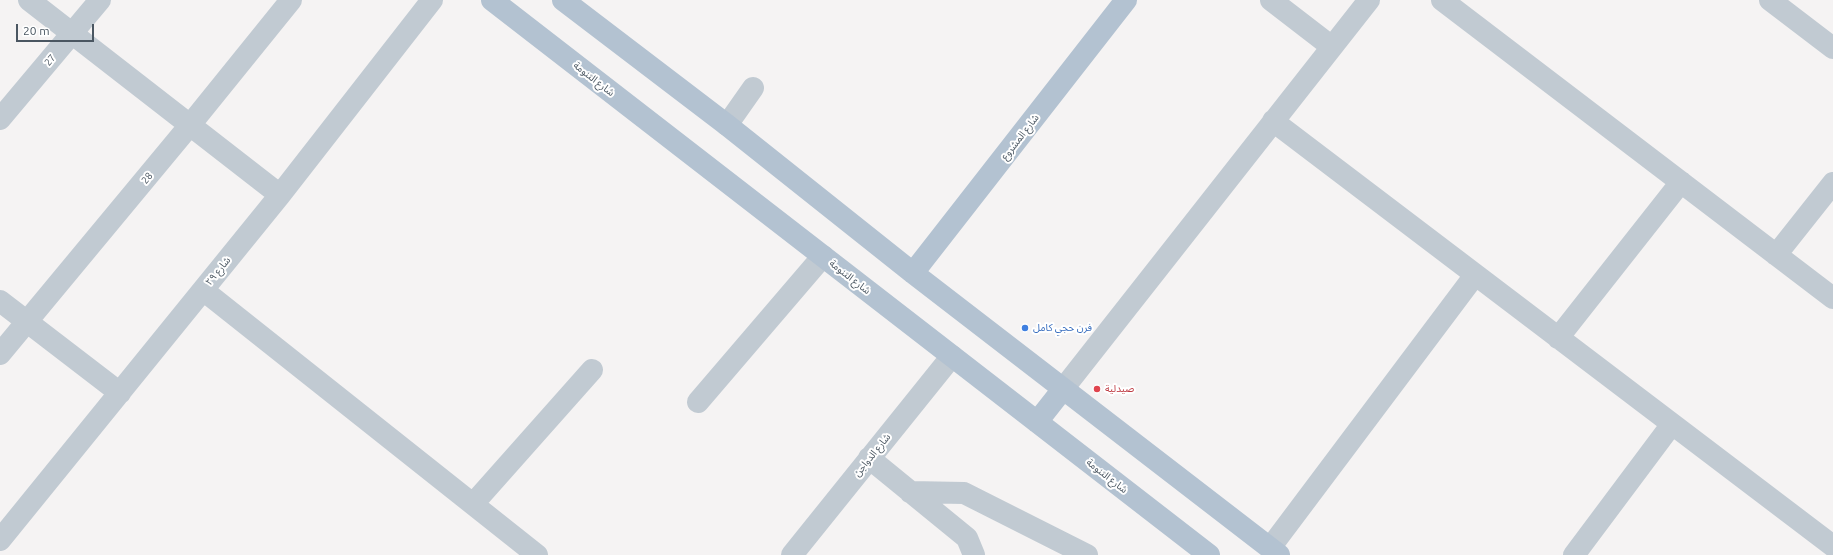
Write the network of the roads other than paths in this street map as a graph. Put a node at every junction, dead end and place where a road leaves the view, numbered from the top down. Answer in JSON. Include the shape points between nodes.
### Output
{"nodes":[{"id":1,"x":29,"y":0,"type":"edge"},
{"id":2,"x":100,"y":0,"type":"edge"},
{"id":3,"x":291,"y":0,"type":"edge"},
{"id":4,"x":432,"y":0,"type":"edge"},
{"id":5,"x":492,"y":0,"type":"edge"},
{"id":6,"x":563,"y":0,"type":"edge"},
{"id":7,"x":1126,"y":0,"type":"edge"},
{"id":8,"x":1271,"y":0,"type":"edge"},
{"id":9,"x":1369,"y":0,"type":"edge"},
{"id":10,"x":1442,"y":0,"type":"edge"},
{"id":11,"x":1770,"y":0,"type":"edge"},
{"id":12,"x":72,"y":33,"type":"junction"},
{"id":13,"x":1332,"y":47,"type":"junction"},
{"id":14,"x":1833,"y":48,"type":"edge"},
{"id":15,"x":754,"y":88,"type":"dead end"},
{"id":16,"x":0,"y":119,"type":"edge"},
{"id":17,"x":1273,"y":121,"type":"junction"},
{"id":18,"x":190,"y":125,"type":"junction"},
{"id":19,"x":727,"y":125,"type":"junction"},
{"id":20,"x":1681,"y":182,"type":"junction"},
{"id":21,"x":1833,"y":183,"type":"edge"},
{"id":22,"x":280,"y":195,"type":"junction"},
{"id":23,"x":1776,"y":255,"type":"junction"},
{"id":24,"x":823,"y":256,"type":"junction"},
{"id":25,"x":913,"y":273,"type":"junction"},
{"id":26,"x":1476,"y":275,"type":"junction"},
{"id":27,"x":203,"y":290,"type":"junction"},
{"id":28,"x":1833,"y":298,"type":"edge"},
{"id":29,"x":0,"y":301,"type":"edge"},
{"id":30,"x":26,"y":322,"type":"junction"},
{"id":31,"x":1558,"y":338,"type":"junction"},
{"id":32,"x":0,"y":354,"type":"edge"},
{"id":33,"x":952,"y":356,"type":"junction"},
{"id":34,"x":592,"y":370,"type":"dead end"},
{"id":35,"x":1062,"y":389,"type":"junction"},
{"id":36,"x":120,"y":393,"type":"junction"},
{"id":37,"x":698,"y":402,"type":"dead end"},
{"id":38,"x":1037,"y":422,"type":"junction"},
{"id":39,"x":1672,"y":424,"type":"junction"},
{"id":40,"x":869,"y":458,"type":"junction"},
{"id":41,"x":910,"y":492,"type":"junction"},
{"id":42,"x":473,"y":504,"type":"junction"},
{"id":43,"x":0,"y":540,"type":"edge"},
{"id":44,"x":1833,"y":546,"type":"edge"},
{"id":45,"x":1274,"y":552,"type":"edge"},
{"id":46,"x":538,"y":555,"type":"edge"},
{"id":47,"x":792,"y":555,"type":"edge"},
{"id":48,"x":974,"y":555,"type":"edge"},
{"id":49,"x":1087,"y":555,"type":"edge"},
{"id":50,"x":1209,"y":555,"type":"edge"},
{"id":51,"x":1574,"y":555,"type":"edge"}],
"edges":[{"from":1,"to":12,"type":"street"},
{"from":2,"to":12,"type":"street","name":"27"},
{"from":3,"to":18,"type":"street","name":"28"},
{"from":4,"to":22,"type":"street","name":"شارع ٢٩"},
{"from":5,"to":24,"type":"main road","name":"شارع التنومة"},
{"from":6,"to":19,"type":"main road"},
{"from":7,"to":25,"type":"main road","name":"شارع المشروع"},
{"from":8,"to":13,"type":"street"},
{"from":9,"to":13,"type":"street"},
{"from":10,"to":20,"type":"street"},
{"from":11,"to":14,"type":"street"},
{"from":12,"to":16,"type":"street","name":"27"},
{"from":12,"to":18,"type":"street"},
{"from":13,"to":17,"type":"street"},
{"from":15,"to":19,"type":"street"},
{"from":17,"to":26,"type":"street"},
{"from":17,"to":35,"type":"street"},
{"from":18,"to":22,"type":"street"},
{"from":18,"to":30,"type":"street","name":"28"},
{"from":19,"to":25,"type":"main road"},
{"from":20,"to":23,"type":"street"},
{"from":20,"to":31,"type":"street"},
{"from":21,"to":23,"type":"street"},
{"from":22,"to":27,"type":"street","name":"شارع ٢٩"},
{"from":23,"to":28,"type":"street"},
{"from":24,"to":33,"type":"main road","name":"شارع التنومة"},
{"from":24,"to":37,"type":"street"},
{"from":25,"to":35,"type":"main road"},
{"from":26,"to":31,"type":"street"},
{"from":26,"to":45,"type":"street"},
{"from":27,"to":36,"type":"street","name":"شارع ٢٩"},
{"from":27,"to":42,"type":"street"},
{"from":29,"to":30,"type":"street"},
{"from":30,"to":32,"type":"street","name":"28"},
{"from":30,"to":36,"type":"street"},
{"from":31,"to":39,"type":"street"},
{"from":33,"to":38,"type":"main road","name":"شارع التنومة"},
{"from":33,"to":40,"type":"street","name":"شارع الدواجن"},
{"from":34,"to":42,"type":"street"},
{"from":35,"to":38,"type":"main road"},
{"from":35,"to":45,"type":"main road"},
{"from":36,"to":43,"type":"street","name":"شارع ٢٩"},
{"from":38,"to":50,"type":"main road","name":"شارع التنومة"},
{"from":39,"to":44,"type":"street"},
{"from":39,"to":51,"type":"street"},
{"from":40,"to":41,"type":"street"},
{"from":40,"to":47,"type":"street","name":"شارع الدواجن"},
{"from":41,"to":48,"type":"street","via":[[968,538]]},
{"from":41,"to":49,"type":"street","via":[[964,493]]},
{"from":42,"to":46,"type":"street"}]}
